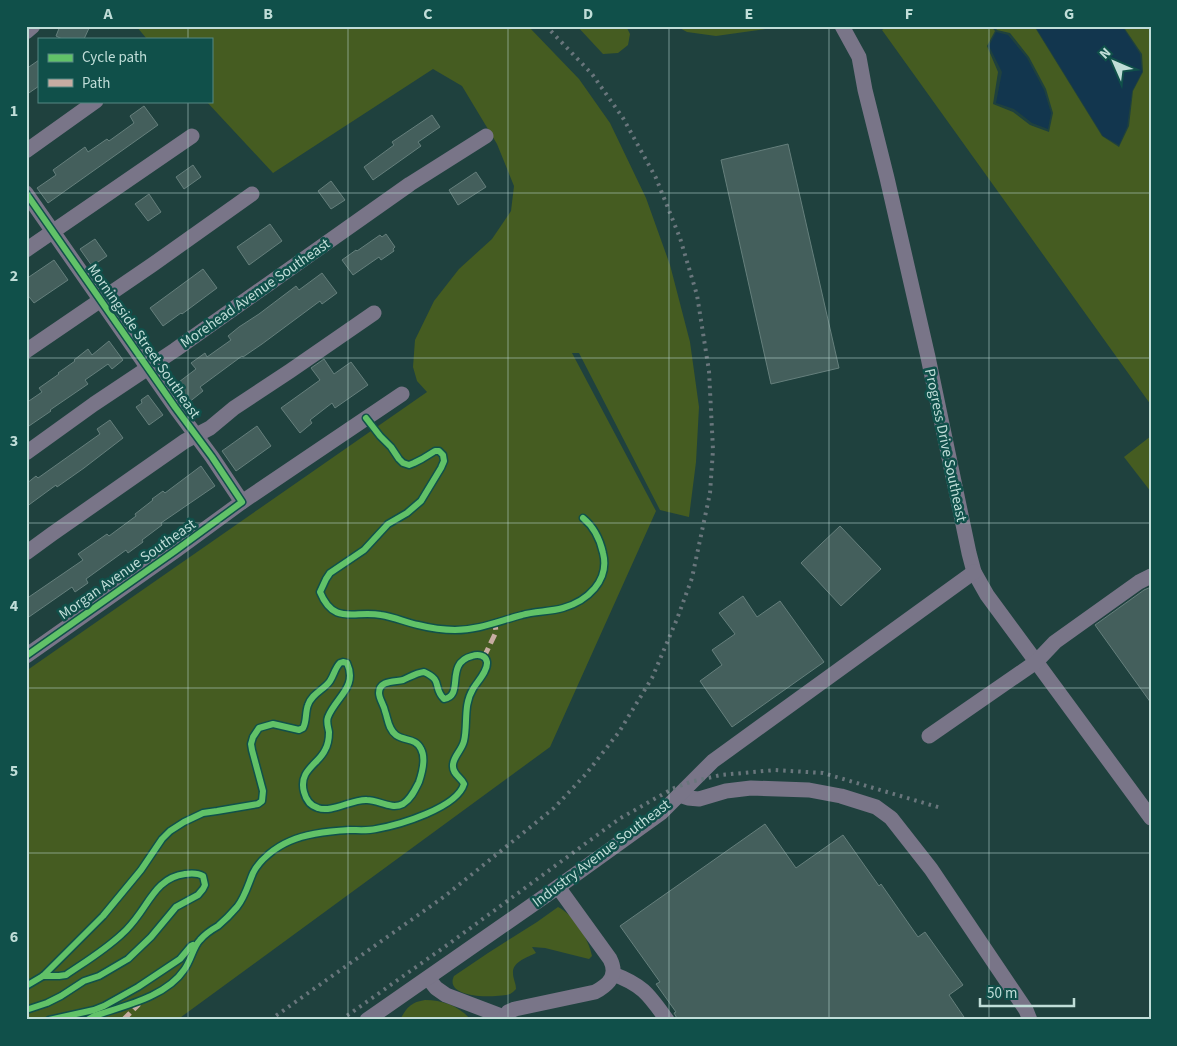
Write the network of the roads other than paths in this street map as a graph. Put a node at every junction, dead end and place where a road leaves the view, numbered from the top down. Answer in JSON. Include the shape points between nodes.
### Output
{"nodes":[{"id":1,"x":33,"y":26,"type":"edge"},
{"id":2,"x":842,"y":26,"type":"edge"},
{"id":3,"x":26,"y":32,"type":"edge"},
{"id":4,"x":95,"y":102,"type":"edge"},
{"id":5,"x":192,"y":136,"type":"dead end"},
{"id":6,"x":486,"y":136,"type":"dead end"},
{"id":7,"x":26,"y":151,"type":"edge"},
{"id":8,"x":26,"y":193,"type":"edge"},
{"id":9,"x":252,"y":194,"type":"dead end"},
{"id":10,"x":53,"y":232,"type":"junction"},
{"id":11,"x":26,"y":250,"type":"edge"},
{"id":12,"x":101,"y":300,"type":"junction"},
{"id":13,"x":374,"y":313,"type":"dead end"},
{"id":14,"x":26,"y":352,"type":"edge"},
{"id":15,"x":148,"y":368,"type":"junction"},
{"id":16,"x":402,"y":394,"type":"dead end"},
{"id":17,"x":196,"y":435,"type":"junction"},
{"id":18,"x":26,"y":452,"type":"edge"},
{"id":19,"x":242,"y":502,"type":"junction"},
{"id":20,"x":26,"y":553,"type":"edge"},
{"id":21,"x":974,"y":572,"type":"junction"},
{"id":22,"x":1151,"y":576,"type":"edge"},
{"id":23,"x":26,"y":656,"type":"edge"},
{"id":24,"x":1036,"y":662,"type":"junction"},
{"id":25,"x":929,"y":736,"type":"dead end"},
{"id":26,"x":678,"y":795,"type":"junction"},
{"id":27,"x":1151,"y":818,"type":"edge"},
{"id":28,"x":558,"y":887,"type":"junction"},
{"id":29,"x":614,"y":974,"type":"junction"},
{"id":30,"x":428,"y":978,"type":"junction"},
{"id":31,"x":371,"y":1019,"type":"edge"},
{"id":32,"x":503,"y":1019,"type":"edge"},
{"id":33,"x":666,"y":1020,"type":"edge"},
{"id":34,"x":1030,"y":1020,"type":"edge"}],
"edges":[{"from":1,"to":3,"type":"street"},
{"from":2,"to":21,"type":"street","name":"Progress Drive Southeast","via":[[860,57]]},
{"from":4,"to":7,"type":"street"},
{"from":5,"to":10,"type":"street"},
{"from":6,"to":15,"type":"street","name":"Morehead Avenue Southeast","via":[[410,184]]},
{"from":8,"to":10,"type":"street","name":"Morningside Street Southeast"},
{"from":9,"to":12,"type":"street"},
{"from":10,"to":11,"type":"street"},
{"from":10,"to":12,"type":"street","name":"Morningside Street Southeast"},
{"from":12,"to":14,"type":"street"},
{"from":12,"to":15,"type":"street","name":"Morningside Street Southeast"},
{"from":13,"to":17,"type":"street"},
{"from":15,"to":17,"type":"street","name":"Morningside Street Southeast"},
{"from":15,"to":18,"type":"street","name":"Morehead Avenue Southeast"},
{"from":16,"to":19,"type":"street","name":"Morgan Avenue Southeast"},
{"from":17,"to":19,"type":"street","name":"Morningside Street Southeast"},
{"from":17,"to":20,"type":"street"},
{"from":19,"to":23,"type":"street","name":"Morgan Avenue Southeast"},
{"from":21,"to":24,"type":"street","name":"Progress Drive Southeast"},
{"from":21,"to":26,"type":"street","name":"Industry Avenue Southeast","via":[[713,761]]},
{"from":22,"to":24,"type":"street","via":[[1055,642]]},
{"from":24,"to":25,"type":"street"},
{"from":24,"to":27,"type":"street","name":"Progress Drive Southeast"},
{"from":26,"to":28,"type":"street","name":"Industry Avenue Southeast","via":[[661,813]]},
{"from":26,"to":34,"type":"street","via":[[699,799],[751,788],[801,789],[841,796],[876,807],[891,818],[931,870]]},
{"from":28,"to":29,"type":"street","via":[[610,959]]},
{"from":28,"to":30,"type":"street","name":"Industry Avenue Southeast"},
{"from":29,"to":32,"type":"street","via":[[610,982],[595,992],[515,1009]]},
{"from":29,"to":33,"type":"street","via":[[638,986]]},
{"from":30,"to":31,"type":"street","name":"Industry Avenue Southeast"},
{"from":30,"to":32,"type":"street","via":[[446,995]]}]}
